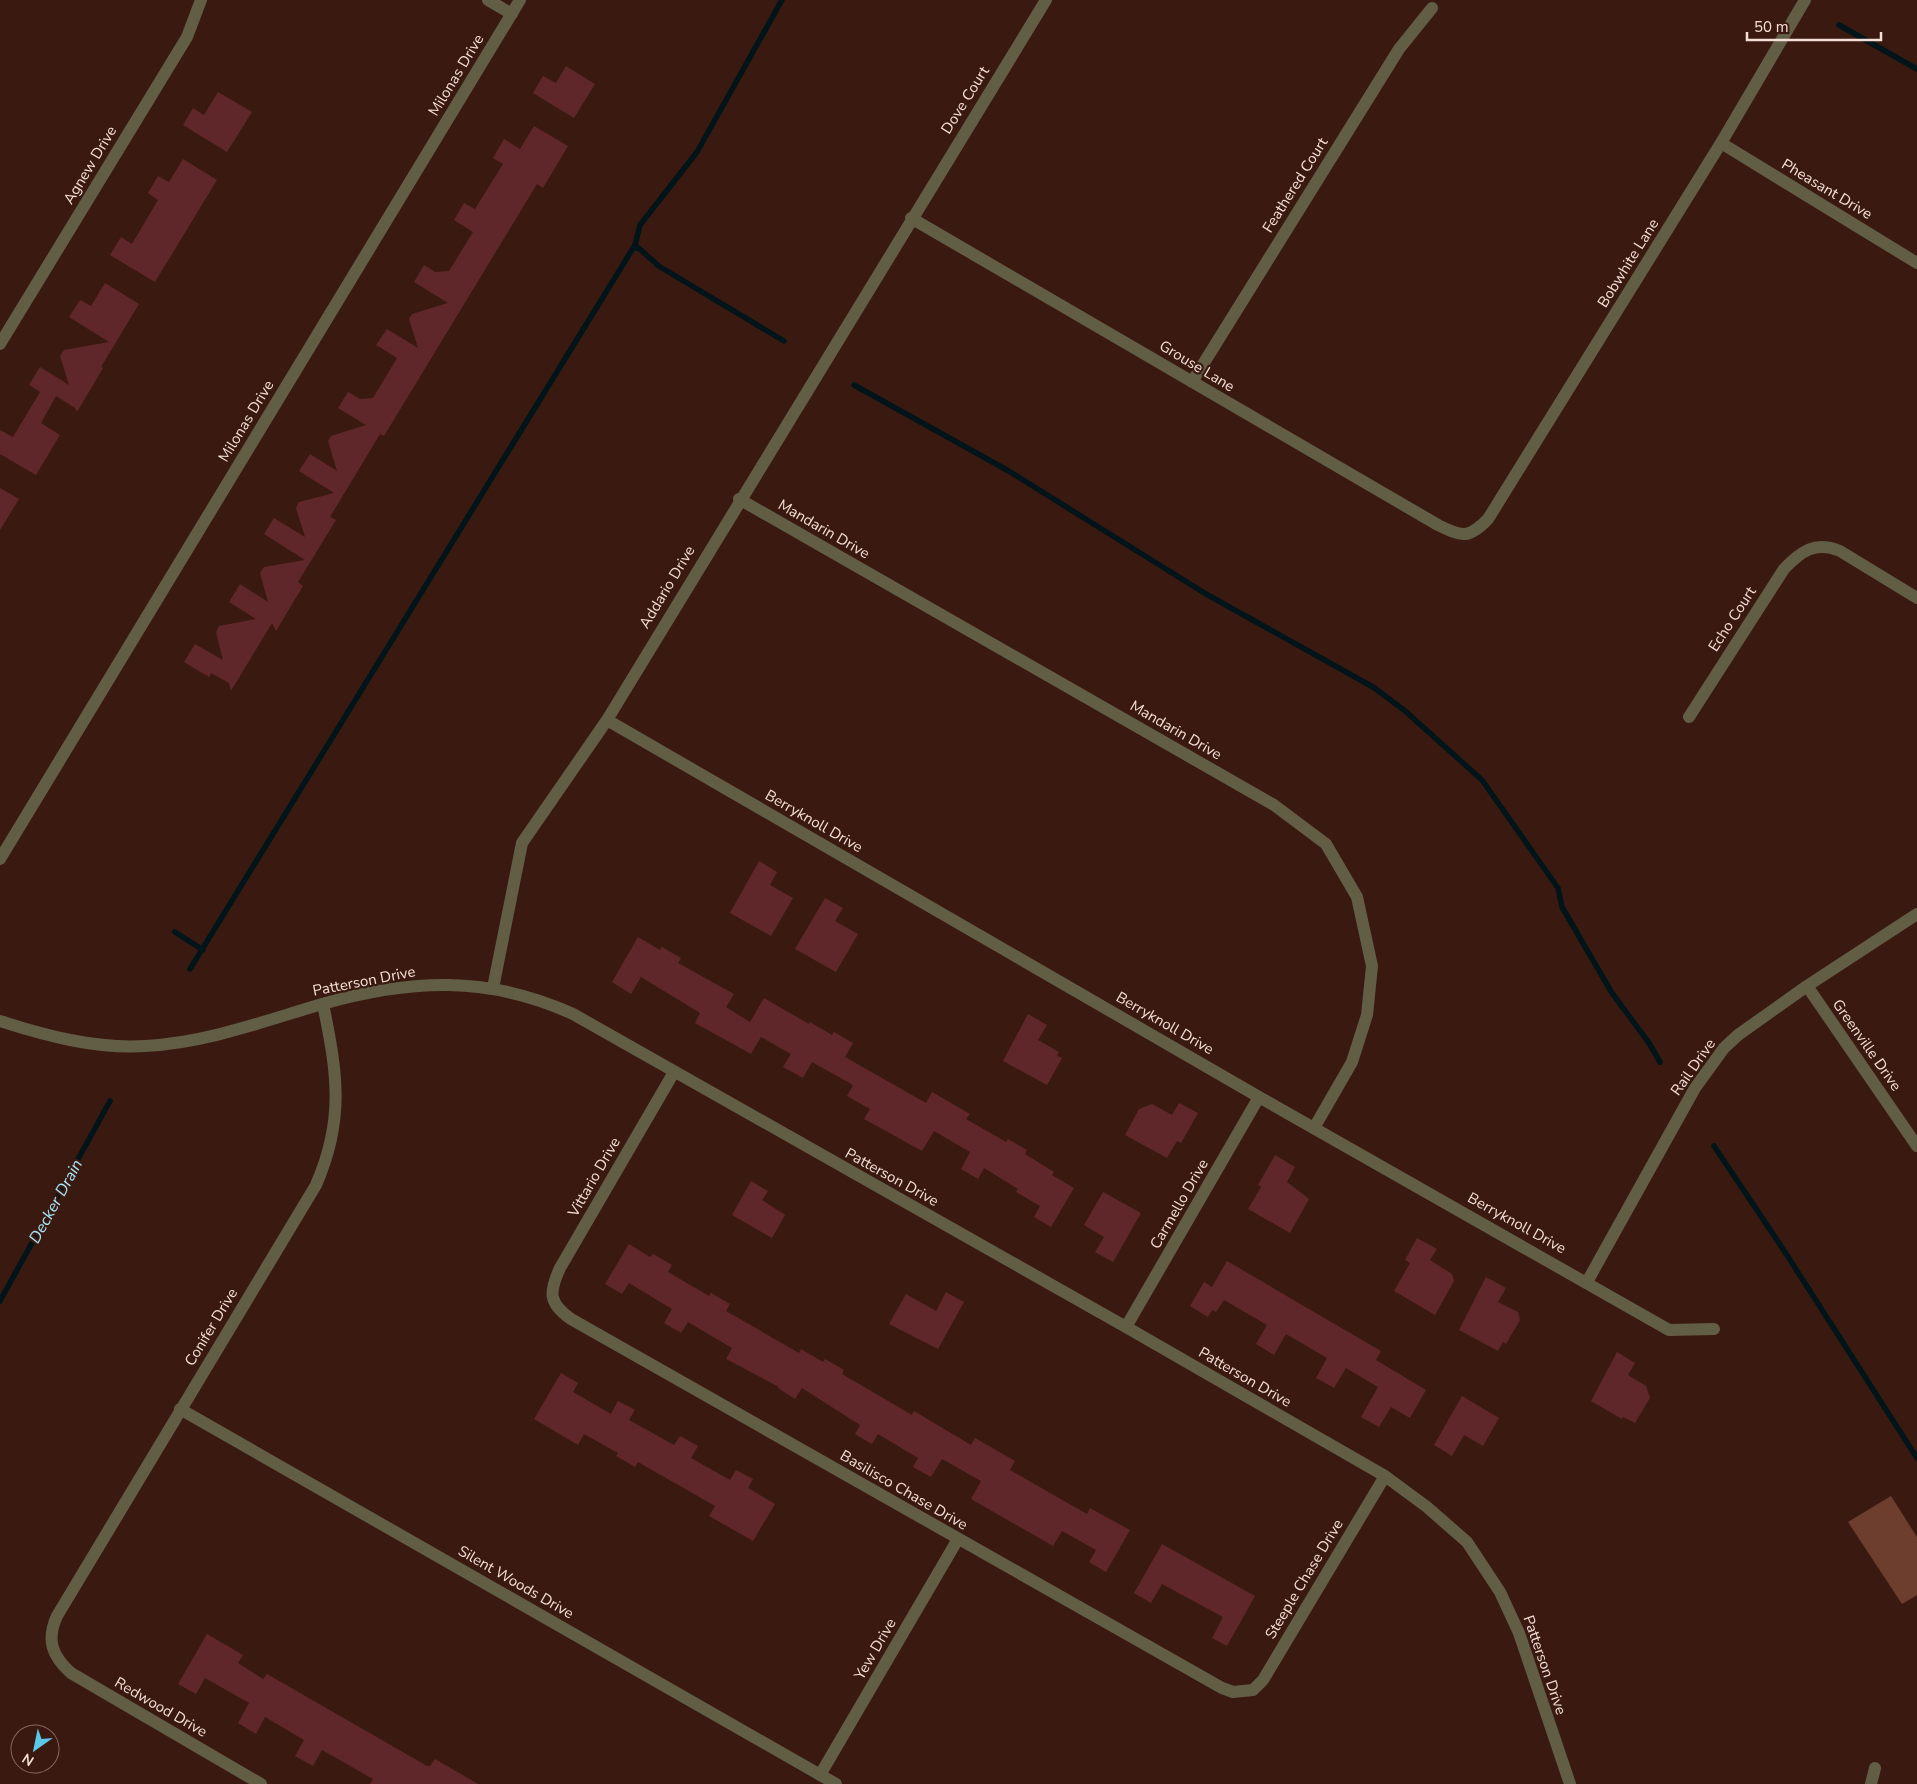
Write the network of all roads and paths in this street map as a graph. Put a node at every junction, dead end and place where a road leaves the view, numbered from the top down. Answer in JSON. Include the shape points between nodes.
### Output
{"nodes":[{"id":1,"x":201,"y":0,"type":"edge"},
{"id":2,"x":488,"y":0,"type":"edge"},
{"id":3,"x":520,"y":0,"type":"edge"},
{"id":4,"x":1046,"y":0,"type":"edge"},
{"id":5,"x":1805,"y":0,"type":"edge"},
{"id":6,"x":1432,"y":8,"type":"dead end"},
{"id":7,"x":512,"y":14,"type":"junction"},
{"id":8,"x":1721,"y":143,"type":"junction"},
{"id":9,"x":911,"y":218,"type":"junction"},
{"id":10,"x":1917,"y":263,"type":"edge"},
{"id":11,"x":0,"y":344,"type":"edge"},
{"id":12,"x":1192,"y":382,"type":"junction"},
{"id":13,"x":739,"y":499,"type":"junction"},
{"id":14,"x":1469,"y":535,"type":"joint"},
{"id":15,"x":1917,"y":598,"type":"edge"},
{"id":16,"x":1689,"y":716,"type":"dead end"},
{"id":17,"x":607,"y":720,"type":"junction"},
{"id":18,"x":0,"y":859,"type":"edge"},
{"id":19,"x":1917,"y":914,"type":"edge"},
{"id":20,"x":1807,"y":986,"type":"junction"},
{"id":21,"x":493,"y":988,"type":"junction"},
{"id":22,"x":323,"y":1004,"type":"junction"},
{"id":23,"x":0,"y":1022,"type":"edge"},
{"id":24,"x":674,"y":1072,"type":"junction"},
{"id":25,"x":1259,"y":1097,"type":"junction"},
{"id":26,"x":1314,"y":1128,"type":"junction"},
{"id":27,"x":1917,"y":1146,"type":"edge"},
{"id":28,"x":1587,"y":1282,"type":"junction"},
{"id":29,"x":555,"y":1302,"type":"joint"},
{"id":30,"x":1126,"y":1327,"type":"junction"},
{"id":31,"x":1714,"y":1328,"type":"dead end"},
{"id":32,"x":180,"y":1409,"type":"junction"},
{"id":33,"x":1384,"y":1476,"type":"junction"},
{"id":34,"x":958,"y":1539,"type":"junction"},
{"id":35,"x":51,"y":1650,"type":"joint"},
{"id":36,"x":1246,"y":1692,"type":"joint"},
{"id":37,"x":1875,"y":1768,"type":"dead end"},
{"id":38,"x":820,"y":1774,"type":"junction"},
{"id":39,"x":262,"y":1784,"type":"edge"},
{"id":40,"x":836,"y":1784,"type":"edge"},
{"id":41,"x":1570,"y":1784,"type":"edge"},
{"id":42,"x":1871,"y":1784,"type":"edge"}],
"edges":[{"from":1,"to":11,"type":"street","name":"Agnew Drive","via":[[187,37]]},
{"from":2,"to":7,"type":"street"},
{"from":3,"to":7,"type":"street","name":"Milonas Drive"},
{"from":4,"to":9,"type":"street","name":"Dove Court"},
{"from":5,"to":8,"type":"street","name":"Bobwhite Lane"},
{"from":6,"to":12,"type":"street","name":"Feathered Court","via":[[1399,49]]},
{"from":7,"to":18,"type":"street","name":"Milonas Drive"},
{"from":8,"to":10,"type":"street","name":"Pheasant Drive"},
{"from":8,"to":14,"type":"street","name":"Bobwhite Lane","via":[[1488,519],[1478,531]]},
{"from":9,"to":12,"type":"street","name":"Grouse Lane"},
{"from":9,"to":13,"type":"street","name":"Addario Drive"},
{"from":12,"to":14,"type":"street","name":"Grouse Lane","via":[[1438,526],[1460,535]]},
{"from":13,"to":17,"type":"street","name":"Addario Drive"},
{"from":13,"to":26,"type":"street","name":"Mandarin Drive","via":[[1274,805],[1326,844],[1357,897],[1372,966],[1367,1015],[1352,1062]]},
{"from":15,"to":16,"type":"street","name":"Echo Court","via":[[1840,550],[1829,546],[1811,547],[1798,554],[1784,569]]},
{"from":17,"to":21,"type":"street","name":"Addario Drive","via":[[522,843]]},
{"from":17,"to":25,"type":"street","name":"Berryknoll Drive"},
{"from":19,"to":20,"type":"street","name":"Rail Drive"},
{"from":20,"to":27,"type":"street","name":"Greenville Drive"},
{"from":20,"to":28,"type":"street","name":"Rail Drive","via":[[1738,1034],[1709,1067]]},
{"from":21,"to":22,"type":"street","name":"Patterson Drive","via":[[450,983],[407,986]]},
{"from":21,"to":24,"type":"street","name":"Patterson Drive","via":[[557,1007]]},
{"from":22,"to":23,"type":"street","name":"Patterson Drive","via":[[249,1027],[145,1046],[96,1044]]},
{"from":22,"to":32,"type":"street","name":"Conifer Drive","via":[[332,1046],[337,1099],[335,1130],[328,1158],[316,1185]]},
{"from":24,"to":29,"type":"street","name":"Vittario Drive","via":[[560,1268],[552,1286]]},
{"from":24,"to":30,"type":"street","name":"Patterson Drive"},
{"from":25,"to":26,"type":"street","name":"Berryknoll Drive"},
{"from":25,"to":30,"type":"street","name":"Carmello Drive"},
{"from":26,"to":28,"type":"street","name":"Berryknoll Drive"},
{"from":28,"to":31,"type":"street","name":"Berryknoll Drive","via":[[1670,1330]]},
{"from":29,"to":34,"type":"street","name":"Basilisco Chase Drive","via":[[571,1320]]},
{"from":30,"to":33,"type":"street","name":"Patterson Drive"},
{"from":32,"to":35,"type":"street","name":"Conifer Drive","via":[[57,1616],[50,1633]]},
{"from":32,"to":38,"type":"street","name":"Silent Woods Drive"},
{"from":33,"to":36,"type":"street","name":"Steeple Chase Drive","via":[[1263,1680]]},
{"from":33,"to":41,"type":"street","name":"Patterson Drive","via":[[1456,1531],[1489,1572],[1519,1633]]},
{"from":34,"to":36,"type":"street","name":"Basilisco Chase Drive","via":[[1222,1688]]},
{"from":34,"to":38,"type":"street","name":"Yew Drive"},
{"from":35,"to":39,"type":"street","name":"Redwood Drive","via":[[71,1673]]},
{"from":37,"to":42,"type":"street"},
{"from":38,"to":40,"type":"street","name":"Silent Woods Drive"}]}
